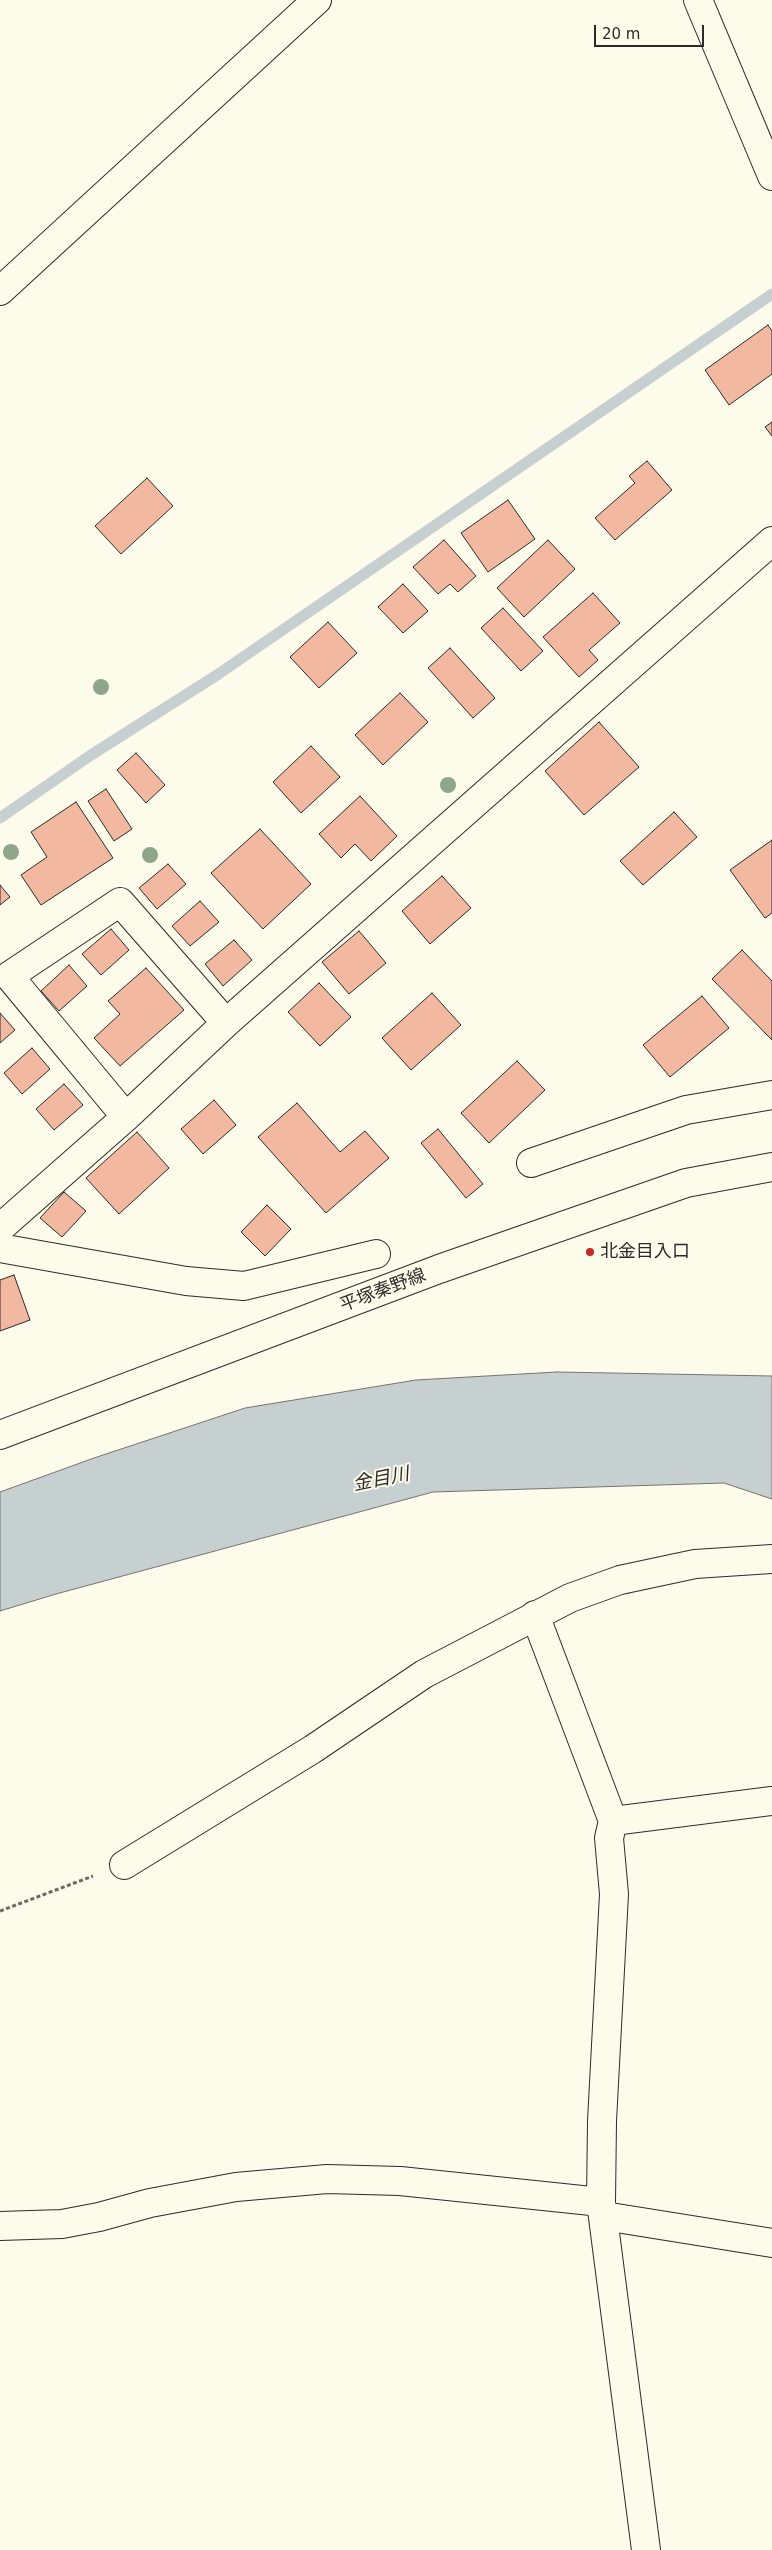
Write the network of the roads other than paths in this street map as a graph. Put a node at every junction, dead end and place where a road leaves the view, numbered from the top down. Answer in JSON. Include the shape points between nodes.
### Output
{"nodes":[{"id":1,"x":317,"y":0,"type":"edge"},
{"id":2,"x":698,"y":0,"type":"edge"},
{"id":3,"x":772,"y":176,"type":"edge"},
{"id":4,"x":0,"y":291,"type":"edge"},
{"id":5,"x":772,"y":541,"type":"edge"},
{"id":6,"x":226,"y":1023,"type":"junction"},
{"id":7,"x":772,"y":1095,"type":"edge"},
{"id":8,"x":126,"y":1116,"type":"junction"},
{"id":9,"x":531,"y":1164,"type":"dead end"},
{"id":10,"x":772,"y":1167,"type":"edge"},
{"id":11,"x":0,"y":1228,"type":"edge"},
{"id":12,"x":0,"y":1248,"type":"edge"},
{"id":13,"x":376,"y":1254,"type":"dead end"},
{"id":14,"x":0,"y":1435,"type":"edge"},
{"id":15,"x":772,"y":1559,"type":"edge"},
{"id":16,"x":534,"y":1615,"type":"junction"},
{"id":17,"x":772,"y":1801,"type":"edge"},
{"id":18,"x":613,"y":1821,"type":"junction"},
{"id":19,"x":124,"y":1864,"type":"road end"},
{"id":20,"x":603,"y":2209,"type":"junction"},
{"id":21,"x":0,"y":2226,"type":"edge"},
{"id":22,"x":772,"y":2243,"type":"edge"},
{"id":23,"x":646,"y":2550,"type":"edge"}],
"edges":[{"from":1,"to":4,"type":"street"},
{"from":2,"to":3,"type":"street"},
{"from":5,"to":6,"type":"street"},
{"from":6,"to":8,"type":"street"},
{"from":6,"to":8,"type":"street","via":[[120,902],[9,976]]},
{"from":7,"to":9,"type":"street","via":[[686,1110]]},
{"from":8,"to":11,"type":"street"},
{"from":10,"to":14,"type":"street","name":"平塚秦野線","via":[[686,1183],[659,1192],[439,1269]]},
{"from":12,"to":13,"type":"street","via":[[186,1281],[244,1286]]},
{"from":15,"to":16,"type":"street","via":[[695,1564],[620,1580]]},
{"from":16,"to":18,"type":"street"},
{"from":16,"to":19,"type":"street","via":[[424,1674],[314,1749]]},
{"from":17,"to":18,"type":"street"},
{"from":18,"to":20,"type":"street","via":[[609,1838],[614,1894],[602,2121]]},
{"from":20,"to":21,"type":"street","via":[[400,2181],[328,2179],[236,2187],[150,2202],[62,2224]]},
{"from":20,"to":22,"type":"street"},
{"from":20,"to":23,"type":"street"}]}
